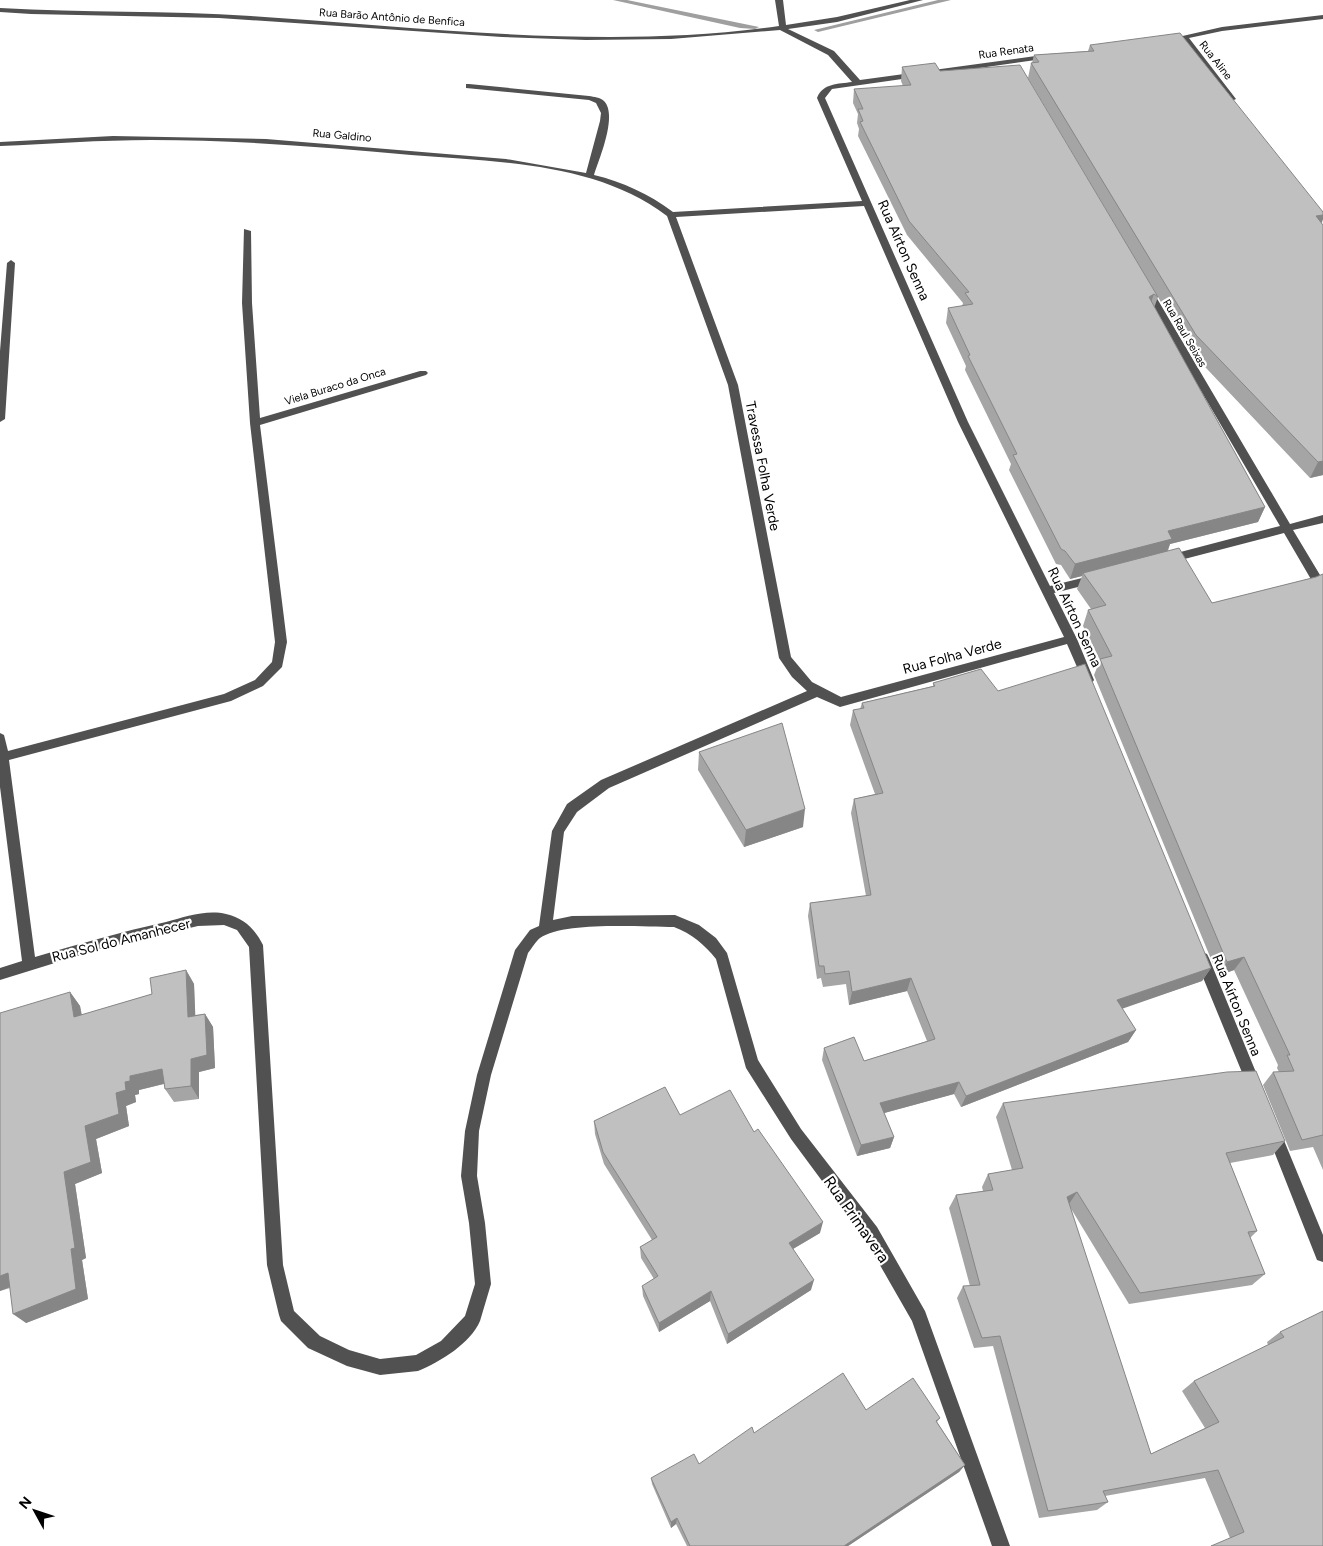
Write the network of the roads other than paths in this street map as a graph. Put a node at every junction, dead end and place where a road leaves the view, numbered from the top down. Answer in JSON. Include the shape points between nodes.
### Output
{"nodes":[{"id":1,"x":779,"y":0,"type":"edge"},
{"id":2,"x":919,"y":0,"type":"edge"},
{"id":3,"x":0,"y":10,"type":"edge"},
{"id":4,"x":1323,"y":17,"type":"edge"},
{"id":5,"x":783,"y":29,"type":"junction"},
{"id":6,"x":1185,"y":38,"type":"junction"},
{"id":7,"x":1156,"y":42,"type":"edge"},
{"id":8,"x":1060,"y":55,"type":"edge"},
{"id":9,"x":857,"y":82,"type":"junction"},
{"id":10,"x":469,"y":86,"type":"dead end"},
{"id":11,"x":830,"y":87,"type":"joint"},
{"id":12,"x":1239,"y":107,"type":"edge"},
{"id":13,"x":0,"y":144,"type":"edge"},
{"id":14,"x":589,"y":176,"type":"junction"},
{"id":15,"x":867,"y":203,"type":"junction"},
{"id":16,"x":671,"y":215,"type":"junction"},
{"id":17,"x":247,"y":231,"type":"dead end"},
{"id":18,"x":11,"y":263,"type":"dead end"},
{"id":19,"x":1144,"y":284,"type":"edge"},
{"id":20,"x":423,"y":373,"type":"dead end"},
{"id":21,"x":0,"y":419,"type":"edge"},
{"id":22,"x":255,"y":423,"type":"junction"},
{"id":23,"x":1323,"y":519,"type":"edge"},
{"id":24,"x":1286,"y":528,"type":"junction"},
{"id":25,"x":1162,"y":561,"type":"edge"},
{"id":26,"x":1105,"y":576,"type":"edge"},
{"id":27,"x":1323,"y":590,"type":"edge"},
{"id":28,"x":1048,"y":591,"type":"junction"},
{"id":29,"x":1071,"y":639,"type":"junction"},
{"id":30,"x":816,"y":692,"type":"junction"},
{"id":31,"x":1094,"y":694,"type":"edge"},
{"id":32,"x":840,"y":702,"type":"joint"},
{"id":33,"x":0,"y":738,"type":"edge"},
{"id":34,"x":2,"y":757,"type":"junction"},
{"id":35,"x":545,"y":930,"type":"junction"},
{"id":36,"x":1199,"y":951,"type":"edge"},
{"id":37,"x":29,"y":964,"type":"junction"},
{"id":38,"x":0,"y":974,"type":"edge"},
{"id":39,"x":1259,"y":1098,"type":"edge"},
{"id":40,"x":1267,"y":1116,"type":"edge"},
{"id":41,"x":1323,"y":1254,"type":"edge"},
{"id":42,"x":1001,"y":1546,"type":"edge"}],
"edges":[{"from":1,"to":5,"type":"street"},
{"from":2,"to":5,"type":"street","name":"Rua Barão Antônio de Benfica"},
{"from":3,"to":5,"type":"street","name":"Rua Barão Antônio de Benfica","via":[[204,14],[536,36],[690,37]]},
{"from":4,"to":6,"type":"street","via":[[1222,29]]},
{"from":5,"to":9,"type":"street","via":[[831,53]]},
{"from":6,"to":7,"type":"street"},
{"from":6,"to":12,"type":"street","name":"Rua Aline"},
{"from":8,"to":9,"type":"street","name":"Rua Renata","via":[[1015,66]]},
{"from":9,"to":11,"type":"street","name":"Rua Renata"},
{"from":10,"to":14,"type":"street","via":[[598,101],[603,106],[604,128]]},
{"from":11,"to":15,"type":"street","name":"Rua Aírton Senna","via":[[821,98]]},
{"from":13,"to":14,"type":"street","name":"Rua Galdino","via":[[114,138],[268,140],[459,157]]},
{"from":14,"to":16,"type":"street","name":"Rua Galdino","via":[[632,190]]},
{"from":15,"to":16,"type":"street"},
{"from":15,"to":28,"type":"street","name":"Rua Aírton Senna","via":[[963,422]]},
{"from":16,"to":30,"type":"street","name":"Travessa Folha Verde","via":[[734,385],[785,658],[796,676]]},
{"from":17,"to":22,"type":"street","via":[[247,303]]},
{"from":18,"to":21,"type":"street"},
{"from":19,"to":24,"type":"street","name":"Rua Raul Seixas"},
{"from":20,"to":22,"type":"street","name":"Viela Buraco da Onca"},
{"from":22,"to":34,"type":"street","via":[[282,642],[278,664],[259,683],[227,698]]},
{"from":23,"to":24,"type":"street"},
{"from":24,"to":25,"type":"street"},
{"from":24,"to":27,"type":"street","name":"Rua Raul Seixas"},
{"from":26,"to":28,"type":"street"},
{"from":28,"to":29,"type":"street","name":"Rua Aírton Senna"},
{"from":29,"to":31,"type":"street","name":"Rua Aírton Senna"},
{"from":29,"to":32,"type":"street","name":"Rua Folha Verde"},
{"from":30,"to":32,"type":"street","name":"Travessa Folha Verde"},
{"from":30,"to":35,"type":"street","via":[[605,784],[572,808],[558,831]]},
{"from":33,"to":34,"type":"street"},
{"from":34,"to":37,"type":"street"},
{"from":35,"to":37,"type":"street","name":"Rua Sol do Amanhecer","via":[[535,934],[522,950],[484,1075],[472,1131],[469,1176],[483,1284],[472,1321],[446,1347],[418,1363],[380,1367],[347,1358],[314,1342],[287,1315],[274,1264],[256,945],[242,926],[225,919],[198,920]]},
{"from":35,"to":42,"type":"street","name":"Rua Primavera","via":[[572,922],[675,920],[711,942],[722,958],[750,1063],[796,1134],[871,1233],[919,1317]]},
{"from":36,"to":39,"type":"street","name":"Rua Aírton Senna"},
{"from":37,"to":38,"type":"street","name":"Rua Sol do Amanhecer"},
{"from":40,"to":41,"type":"street"}]}
